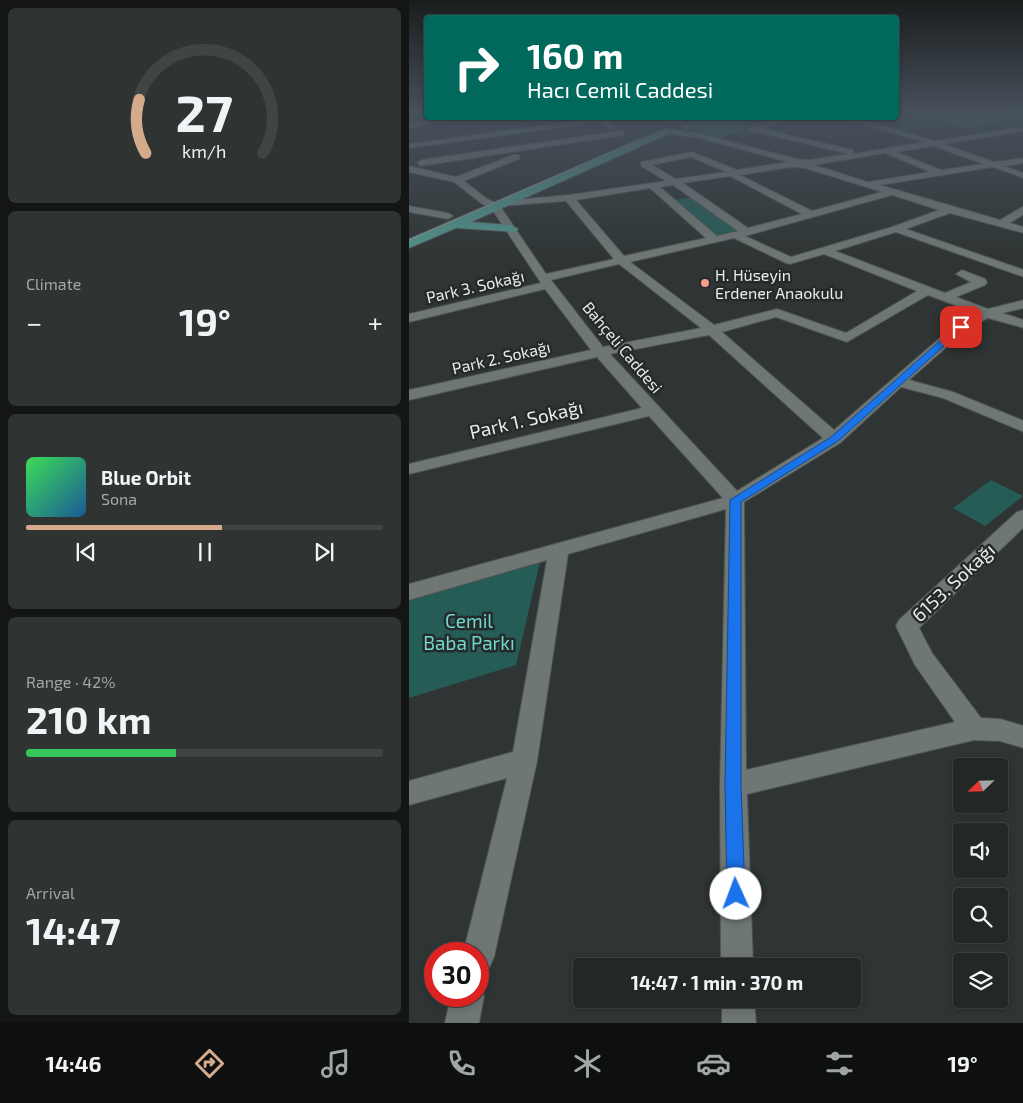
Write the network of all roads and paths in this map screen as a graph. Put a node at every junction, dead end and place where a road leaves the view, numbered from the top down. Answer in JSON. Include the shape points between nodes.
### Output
{"nodes":[{"id":1,"x":435,"y":162,"type":"edge"},
{"id":2,"x":504,"y":162,"type":"edge"},
{"id":3,"x":574,"y":162,"type":"edge"},
{"id":4,"x":587,"y":162,"type":"edge"},
{"id":5,"x":655,"y":162,"type":"edge"},
{"id":6,"x":708,"y":162,"type":"edge"},
{"id":7,"x":790,"y":162,"type":"edge"},
{"id":8,"x":819,"y":162,"type":"edge"},
{"id":9,"x":913,"y":162,"type":"edge"},
{"id":10,"x":984,"y":162,"type":"edge"},
{"id":11,"x":1013,"y":162,"type":"edge"},
{"id":12,"x":794,"y":163,"type":"junction"},
{"id":13,"x":421,"y":164,"type":"joint"},
{"id":14,"x":807,"y":164,"type":"junction"},
{"id":15,"x":993,"y":165,"type":"junction"},
{"id":16,"x":410,"y":169,"type":"edge"},
{"id":17,"x":938,"y":172,"type":"junction"},
{"id":18,"x":734,"y":174,"type":"junction"},
{"id":19,"x":1023,"y":176,"type":"edge"},
{"id":20,"x":457,"y":180,"type":"junction"},
{"id":21,"x":676,"y":183,"type":"junction"},
{"id":22,"x":866,"y":184,"type":"junction"},
{"id":23,"x":653,"y":186,"type":"junction"},
{"id":24,"x":892,"y":192,"type":"junction"},
{"id":25,"x":569,"y":198,"type":"junction"},
{"id":26,"x":494,"y":204,"type":"junction"},
{"id":27,"x":409,"y":209,"type":"edge"},
{"id":28,"x":1023,"y":209,"type":"edge"},
{"id":29,"x":949,"y":210,"type":"junction"},
{"id":30,"x":810,"y":214,"type":"junction"},
{"id":31,"x":446,"y":222,"type":"junction"},
{"id":32,"x":1001,"y":224,"type":"junction"},
{"id":33,"x":511,"y":229,"type":"junction"},
{"id":34,"x":896,"y":229,"type":"junction"},
{"id":35,"x":1023,"y":230,"type":"edge"},
{"id":36,"x":747,"y":232,"type":"junction"},
{"id":37,"x":409,"y":233,"type":"edge"},
{"id":38,"x":735,"y":235,"type":"junction"},
{"id":39,"x":715,"y":240,"type":"junction"},
{"id":40,"x":409,"y":244,"type":"edge"},
{"id":41,"x":825,"y":251,"type":"junction"},
{"id":42,"x":622,"y":261,"type":"junction"},
{"id":43,"x":962,"y":274,"type":"dead end"},
{"id":44,"x":1023,"y":274,"type":"edge"},
{"id":45,"x":546,"y":281,"type":"junction"},
{"id":46,"x":927,"y":290,"type":"junction"},
{"id":47,"x":945,"y":297,"type":"junction"},
{"id":48,"x":1023,"y":304,"type":"edge"},
{"id":49,"x":987,"y":313,"type":"junction"},
{"id":50,"x":409,"y":318,"type":"edge"},
{"id":51,"x":1023,"y":324,"type":"edge"},
{"id":52,"x":712,"y":330,"type":"junction"},
{"id":53,"x":601,"y":352,"type":"junction"},
{"id":54,"x":899,"y":382,"type":"junction"},
{"id":55,"x":409,"y":395,"type":"edge"},
{"id":56,"x":653,"y":410,"type":"junction"},
{"id":57,"x":1023,"y":426,"type":"edge"},
{"id":58,"x":834,"y":439,"type":"junction"},
{"id":59,"x":409,"y":468,"type":"edge"},
{"id":60,"x":735,"y":500,"type":"junction"},
{"id":61,"x":1023,"y":516,"type":"edge"},
{"id":62,"x":559,"y":550,"type":"junction"},
{"id":63,"x":410,"y":587,"type":"edge"},
{"id":64,"x":974,"y":728,"type":"junction"},
{"id":65,"x":1023,"y":737,"type":"edge"},
{"id":66,"x":524,"y":761,"type":"junction"},
{"id":67,"x":733,"y":785,"type":"junction"},
{"id":68,"x":409,"y":793,"type":"edge"},
{"id":69,"x":482,"y":942,"type":"edge"},
{"id":70,"x":737,"y":958,"type":"edge"},
{"id":71,"x":466,"y":1007,"type":"edge"},
{"id":72,"x":738,"y":1008,"type":"edge"},
{"id":73,"x":462,"y":1023,"type":"edge"},
{"id":74,"x":739,"y":1023,"type":"edge"}],
"edges":[{"from":1,"to":13,"type":"street"},
{"from":2,"to":20,"type":"street"},
{"from":3,"to":26,"type":"main road"},
{"from":4,"to":26,"type":"main road"},
{"from":5,"to":21,"type":"street","via":[[644,164]]},
{"from":6,"to":18,"type":"street"},
{"from":7,"to":12,"type":"street"},
{"from":8,"to":14,"type":"street"},
{"from":9,"to":17,"type":"street"},
{"from":10,"to":15,"type":"street"},
{"from":11,"to":15,"type":"street"},
{"from":12,"to":14,"type":"street"},
{"from":12,"to":18,"type":"street"},
{"from":13,"to":16,"type":"street"},
{"from":14,"to":22,"type":"street"},
{"from":15,"to":17,"type":"street"},
{"from":15,"to":19,"type":"street"},
{"from":16,"to":20,"type":"street"},
{"from":17,"to":22,"type":"street"},
{"from":18,"to":21,"type":"street"},
{"from":18,"to":30,"type":"street"},
{"from":20,"to":26,"type":"street","name":"Bahçeli Caddesi"},
{"from":21,"to":23,"type":"street"},
{"from":21,"to":36,"type":"street"},
{"from":22,"to":24,"type":"street"},
{"from":23,"to":25,"type":"street"},
{"from":23,"to":39,"type":"street"},
{"from":24,"to":29,"type":"street"},
{"from":24,"to":30,"type":"street","name":"Park 3. Sokağı"},
{"from":25,"to":26,"type":"street"},
{"from":25,"to":42,"type":"street"},
{"from":26,"to":31,"type":"main road"},
{"from":26,"to":33,"type":"street","name":"Bahçeli Caddesi"},
{"from":27,"to":31,"type":"street"},
{"from":28,"to":32,"type":"street"},
{"from":29,"to":32,"type":"street"},
{"from":29,"to":34,"type":"street"},
{"from":30,"to":36,"type":"street","name":"Park 3. Sokağı"},
{"from":31,"to":33,"type":"main road"},
{"from":31,"to":37,"type":"main road"},
{"from":31,"to":40,"type":"main road"},
{"from":32,"to":35,"type":"street"},
{"from":33,"to":45,"type":"street","name":"Bahçeli Caddesi"},
{"from":34,"to":41,"type":"street"},
{"from":34,"to":44,"type":"street"},
{"from":36,"to":38,"type":"street","name":"Park 3. Sokağı"},
{"from":38,"to":39,"type":"street","name":"Park 3. Sokağı"},
{"from":38,"to":41,"type":"street","via":[[790,262]]},
{"from":39,"to":42,"type":"street","name":"Park 3. Sokağı"},
{"from":41,"to":46,"type":"street"},
{"from":42,"to":45,"type":"street","name":"Park 3. Sokağı"},
{"from":42,"to":52,"type":"street"},
{"from":43,"to":47,"type":"street","via":[[981,282]]},
{"from":45,"to":50,"type":"street","name":"Park 3. Sokağı"},
{"from":45,"to":53,"type":"street","name":"Bahçeli Caddesi"},
{"from":46,"to":47,"type":"street"},
{"from":46,"to":52,"type":"street","name":"Park 2. Sokağı","via":[[847,338],[777,313]]},
{"from":47,"to":49,"type":"street"},
{"from":48,"to":49,"type":"street"},
{"from":49,"to":51,"type":"street"},
{"from":49,"to":54,"type":"street","via":[[961,327]]},
{"from":52,"to":53,"type":"street","name":"Park 2. Sokağı"},
{"from":52,"to":58,"type":"street"},
{"from":53,"to":55,"type":"street","name":"Park 2. Sokağı"},
{"from":53,"to":56,"type":"street","name":"Bahçeli Caddesi"},
{"from":54,"to":57,"type":"street","via":[[948,395]]},
{"from":54,"to":58,"type":"street"},
{"from":56,"to":59,"type":"street","name":"Park 1. Sokağı"},
{"from":56,"to":60,"type":"street","name":"Bahçeli Caddesi"},
{"from":58,"to":60,"type":"street"},
{"from":60,"to":62,"type":"street"},
{"from":60,"to":67,"type":"street"},
{"from":61,"to":64,"type":"street","name":"6153. Sokağı","via":[[907,626],[923,659]]},
{"from":62,"to":63,"type":"street"},
{"from":62,"to":66,"type":"street"},
{"from":64,"to":65,"type":"street","via":[[1000,730]]},
{"from":64,"to":67,"type":"street"},
{"from":66,"to":68,"type":"street"},
{"from":66,"to":69,"type":"street"},
{"from":67,"to":70,"type":"street"},
{"from":71,"to":73,"type":"street"},
{"from":72,"to":74,"type":"street"}]}
